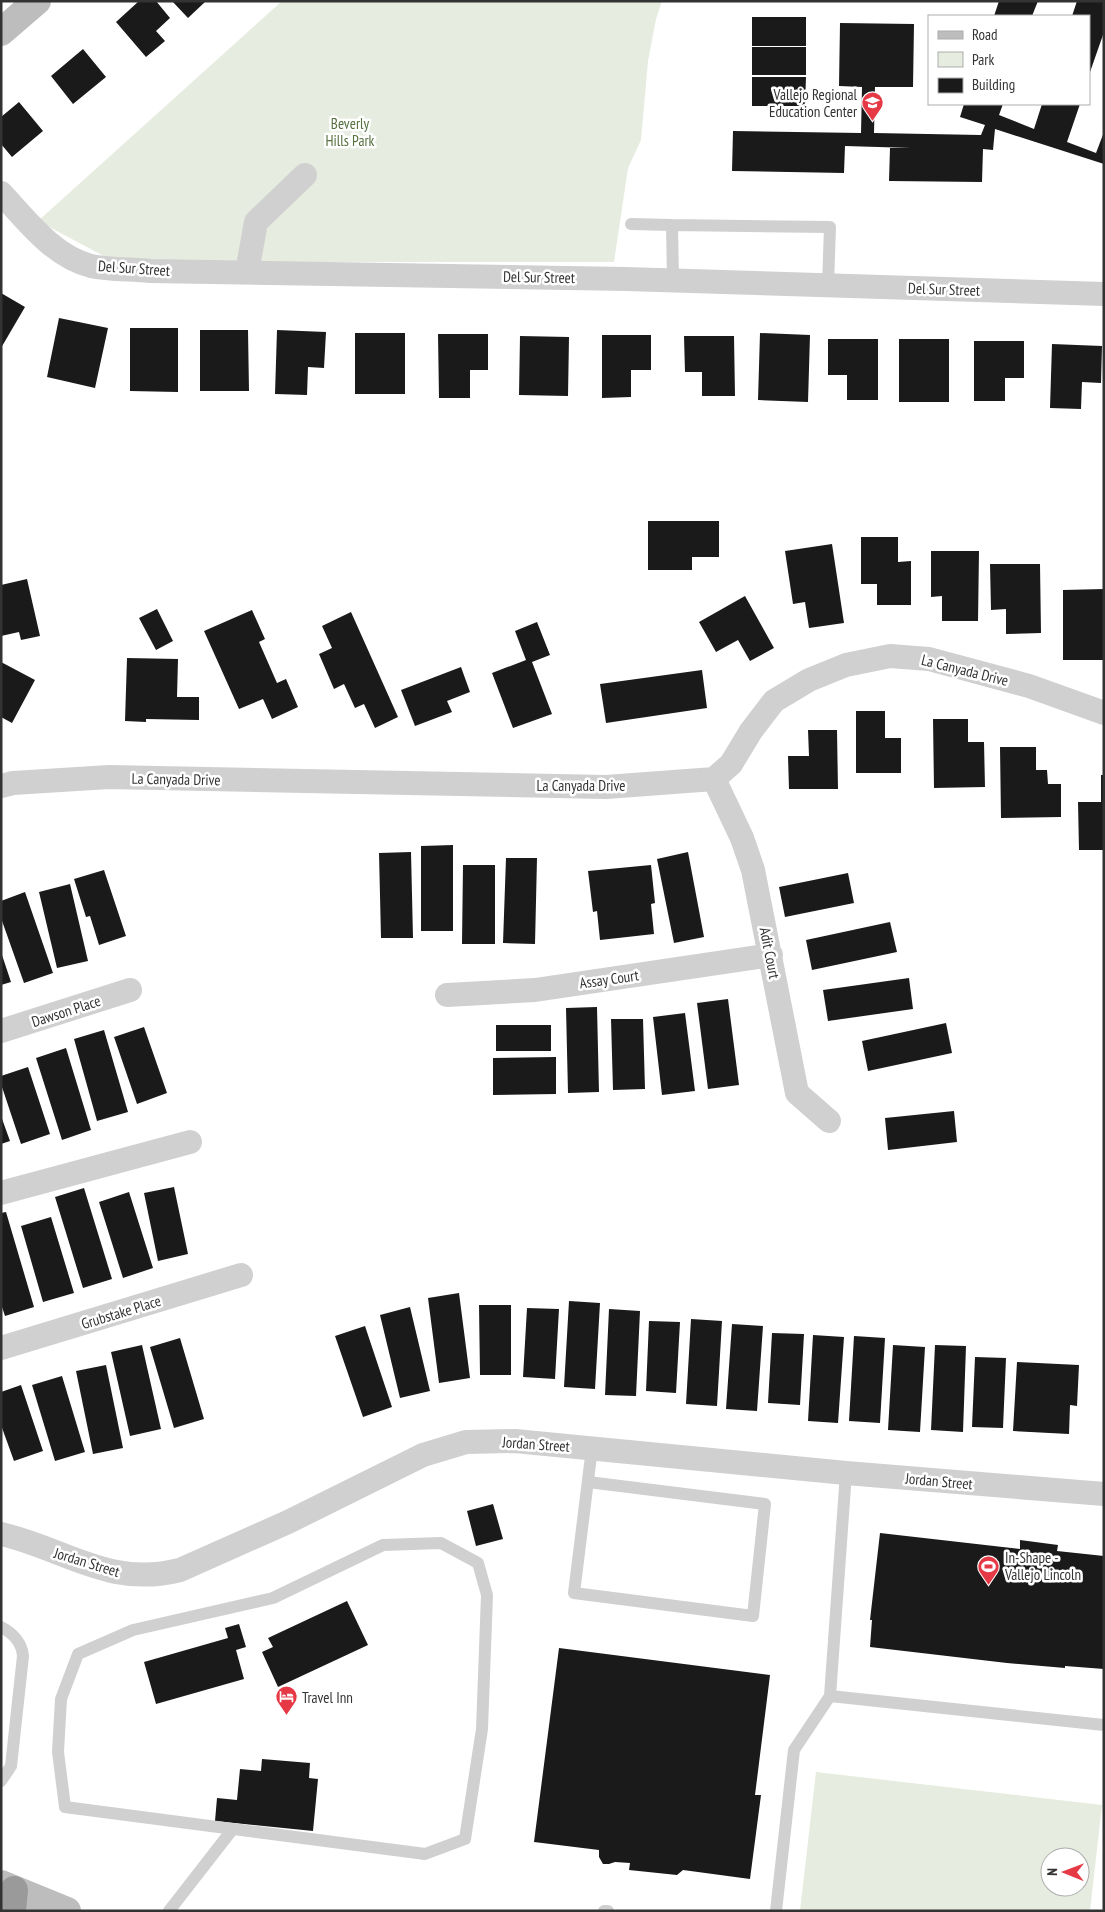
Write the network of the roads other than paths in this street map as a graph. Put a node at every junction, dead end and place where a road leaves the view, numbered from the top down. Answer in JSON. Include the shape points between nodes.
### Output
{"nodes":[{"id":1,"x":37,"y":1,"type":"edge"},
{"id":2,"x":1,"y":32,"type":"edge"},
{"id":3,"x":305,"y":175,"type":"dead end"},
{"id":4,"x":1,"y":193,"type":"edge"},
{"id":5,"x":631,"y":224,"type":"dead end"},
{"id":6,"x":672,"y":225,"type":"junction"},
{"id":7,"x":247,"y":272,"type":"junction"},
{"id":8,"x":672,"y":280,"type":"junction"},
{"id":9,"x":828,"y":286,"type":"junction"},
{"id":10,"x":1104,"y":294,"type":"edge"},
{"id":11,"x":1104,"y":712,"type":"edge"},
{"id":12,"x":714,"y":779,"type":"junction"},
{"id":13,"x":1,"y":786,"type":"edge"},
{"id":14,"x":771,"y":955,"type":"junction"},
{"id":15,"x":130,"y":990,"type":"dead end"},
{"id":16,"x":447,"y":995,"type":"dead end"},
{"id":17,"x":1,"y":1031,"type":"edge"},
{"id":18,"x":829,"y":1121,"type":"dead end"},
{"id":19,"x":190,"y":1142,"type":"dead end"},
{"id":20,"x":1,"y":1193,"type":"edge"},
{"id":21,"x":240,"y":1275,"type":"dead end"},
{"id":22,"x":1,"y":1348,"type":"edge"},
{"id":23,"x":592,"y":1448,"type":"junction"},
{"id":24,"x":846,"y":1473,"type":"junction"},
{"id":25,"x":588,"y":1482,"type":"junction"},
{"id":26,"x":1104,"y":1494,"type":"edge"},
{"id":27,"x":1,"y":1534,"type":"edge"},
{"id":28,"x":1,"y":1627,"type":"edge"},
{"id":29,"x":830,"y":1696,"type":"junction"},
{"id":30,"x":1104,"y":1725,"type":"edge"},
{"id":31,"x":1,"y":1782,"type":"edge"},
{"id":32,"x":232,"y":1830,"type":"junction"},
{"id":33,"x":9,"y":1895,"type":"edge"},
{"id":34,"x":67,"y":1911,"type":"edge"},
{"id":35,"x":169,"y":1911,"type":"edge"},
{"id":36,"x":776,"y":1911,"type":"edge"}],
"edges":[{"from":1,"to":2,"type":"street"},
{"from":3,"to":7,"type":"street","via":[[256,222]]},
{"from":4,"to":7,"type":"street","name":"Del Sur Street","via":[[38,233],[70,258],[92,266],[150,271]]},
{"from":5,"to":6,"type":"lane"},
{"from":6,"to":8,"type":"lane"},
{"from":6,"to":9,"type":"lane","via":[[830,227]]},
{"from":7,"to":8,"type":"street","name":"Del Sur Street"},
{"from":8,"to":9,"type":"street","name":"Del Sur Street"},
{"from":9,"to":10,"type":"street","name":"Del Sur Street"},
{"from":11,"to":12,"type":"street","name":"La Canyada Drive","via":[[1029,686],[929,659],[890,656],[846,665],[809,680],[774,702],[730,764]]},
{"from":12,"to":13,"type":"street","name":"La Canyada Drive","via":[[606,787],[108,777]]},
{"from":12,"to":14,"type":"street","name":"Adit Court","via":[[753,870]]},
{"from":14,"to":16,"type":"street","name":"Assay Court","via":[[535,990]]},
{"from":14,"to":18,"type":"street","name":"Adit Court","via":[[797,1092]]},
{"from":15,"to":17,"type":"street","name":"Dawson Place"},
{"from":19,"to":20,"type":"street"},
{"from":21,"to":22,"type":"street","name":"Grubstake Place"},
{"from":23,"to":24,"type":"street","name":"Jordan Street"},
{"from":23,"to":25,"type":"lane"},
{"from":23,"to":27,"type":"street","name":"Jordan Street","via":[[515,1441],[466,1442],[423,1455],[288,1522],[180,1570],[162,1574],[116,1573]]},
{"from":24,"to":26,"type":"street","name":"Jordan Street"},
{"from":24,"to":29,"type":"lane"},
{"from":25,"to":25,"type":"lane","via":[[574,1592],[753,1616],[765,1504]]},
{"from":28,"to":31,"type":"lane","via":[[15,1637],[23,1656],[11,1766]]},
{"from":29,"to":30,"type":"lane"},
{"from":29,"to":36,"type":"lane","via":[[794,1750]]},
{"from":32,"to":32,"type":"lane","via":[[65,1807],[58,1752],[61,1699],[78,1654],[134,1630],[273,1598],[383,1545],[441,1543],[478,1563],[487,1595],[482,1729],[465,1839],[425,1854]]},
{"from":32,"to":35,"type":"lane"},
{"from":33,"to":34,"type":"street"}]}
